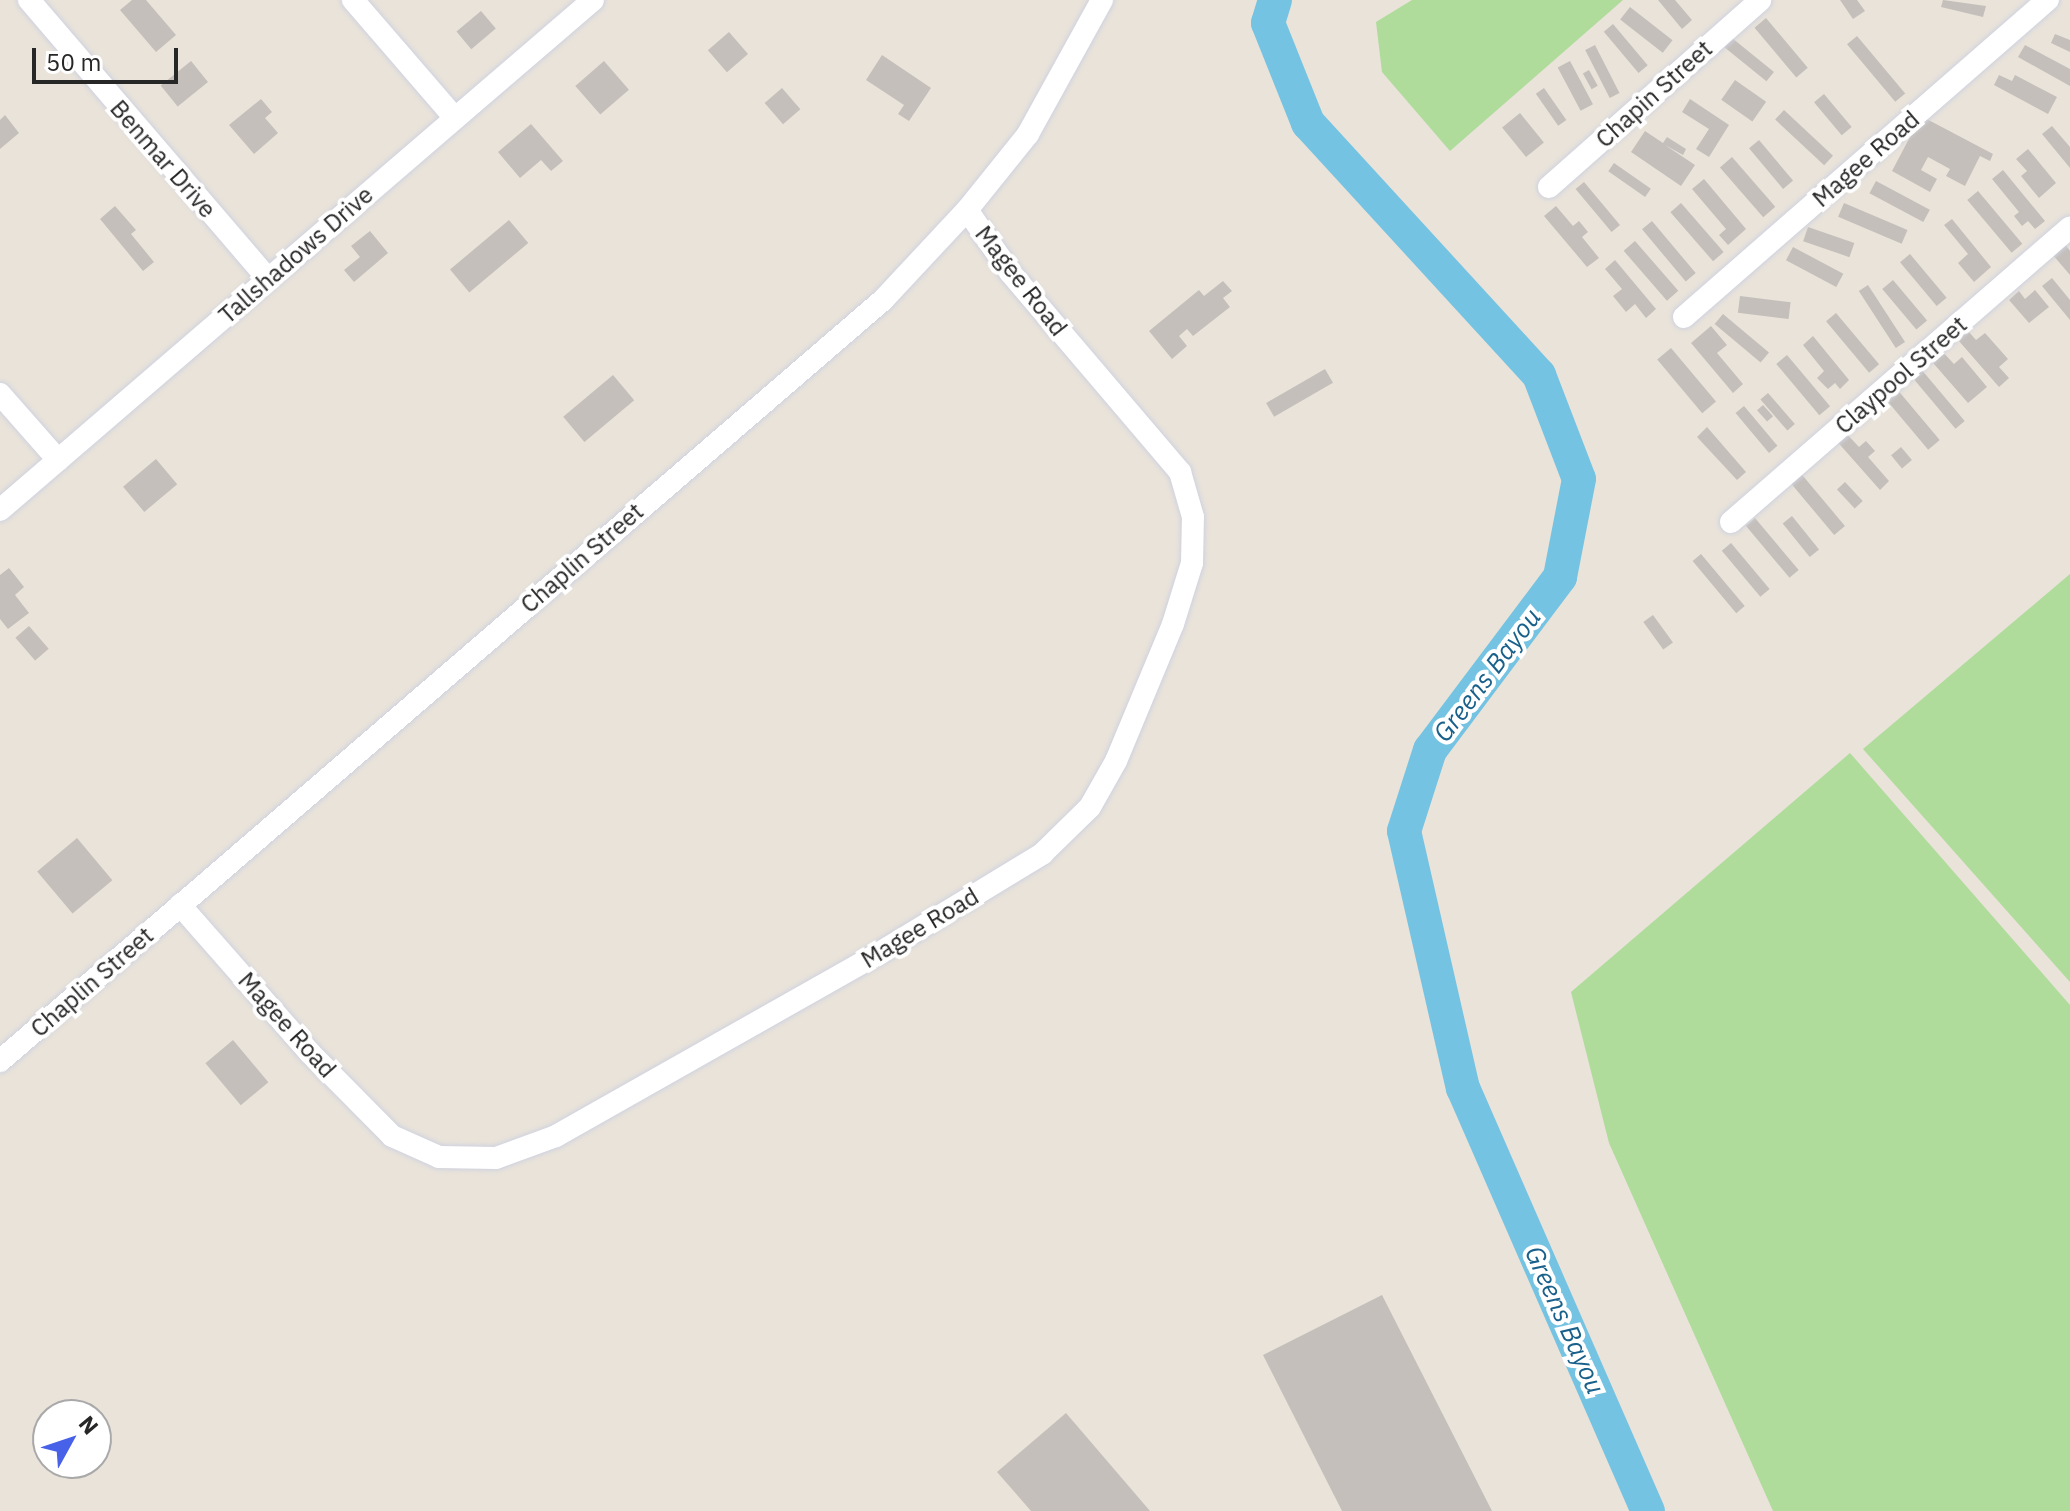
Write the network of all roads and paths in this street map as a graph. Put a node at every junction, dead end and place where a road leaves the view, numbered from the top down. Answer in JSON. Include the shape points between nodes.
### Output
{"nodes":[{"id":1,"x":29,"y":0,"type":"edge"},
{"id":2,"x":353,"y":0,"type":"edge"},
{"id":3,"x":593,"y":0,"type":"edge"},
{"id":4,"x":1102,"y":0,"type":"edge"},
{"id":5,"x":1760,"y":0,"type":"edge"},
{"id":6,"x":2048,"y":0,"type":"edge"},
{"id":7,"x":455,"y":118,"type":"junction"},
{"id":8,"x":1549,"y":187,"type":"dead end"},
{"id":9,"x":967,"y":210,"type":"junction"},
{"id":10,"x":2070,"y":227,"type":"edge"},
{"id":11,"x":268,"y":279,"type":"junction"},
{"id":12,"x":1684,"y":317,"type":"dead end"},
{"id":13,"x":0,"y":394,"type":"edge"},
{"id":14,"x":58,"y":460,"type":"junction"},
{"id":15,"x":0,"y":510,"type":"edge"},
{"id":16,"x":1731,"y":522,"type":"dead end"},
{"id":17,"x":180,"y":905,"type":"junction"},
{"id":18,"x":0,"y":1061,"type":"edge"}],
"edges":[{"from":1,"to":11,"type":"street","name":"Benmar Drive"},
{"from":2,"to":7,"type":"street"},
{"from":3,"to":7,"type":"street","name":"Tallshadows Drive"},
{"from":4,"to":9,"type":"street","name":"Chaplin Street","via":[[1028,134]]},
{"from":5,"to":8,"type":"street","name":"Chapin Street"},
{"from":6,"to":12,"type":"street","name":"Magee Road"},
{"from":7,"to":11,"type":"street","name":"Tallshadows Drive"},
{"from":9,"to":17,"type":"street","name":"Chaplin Street","via":[[883,300]]},
{"from":9,"to":17,"type":"street","name":"Magee Road","via":[[1010,272],[1180,472],[1193,517],[1192,563],[1178,609],[1116,761],[1090,807],[1042,854],[556,1136],[496,1158],[439,1157],[392,1136],[309,1052]]},
{"from":10,"to":16,"type":"street","name":"Claypool Street"},
{"from":11,"to":14,"type":"street","name":"Tallshadows Drive"},
{"from":13,"to":14,"type":"street"},
{"from":14,"to":15,"type":"street","name":"Tallshadows Drive"},
{"from":17,"to":18,"type":"street","name":"Chaplin Street"}]}
